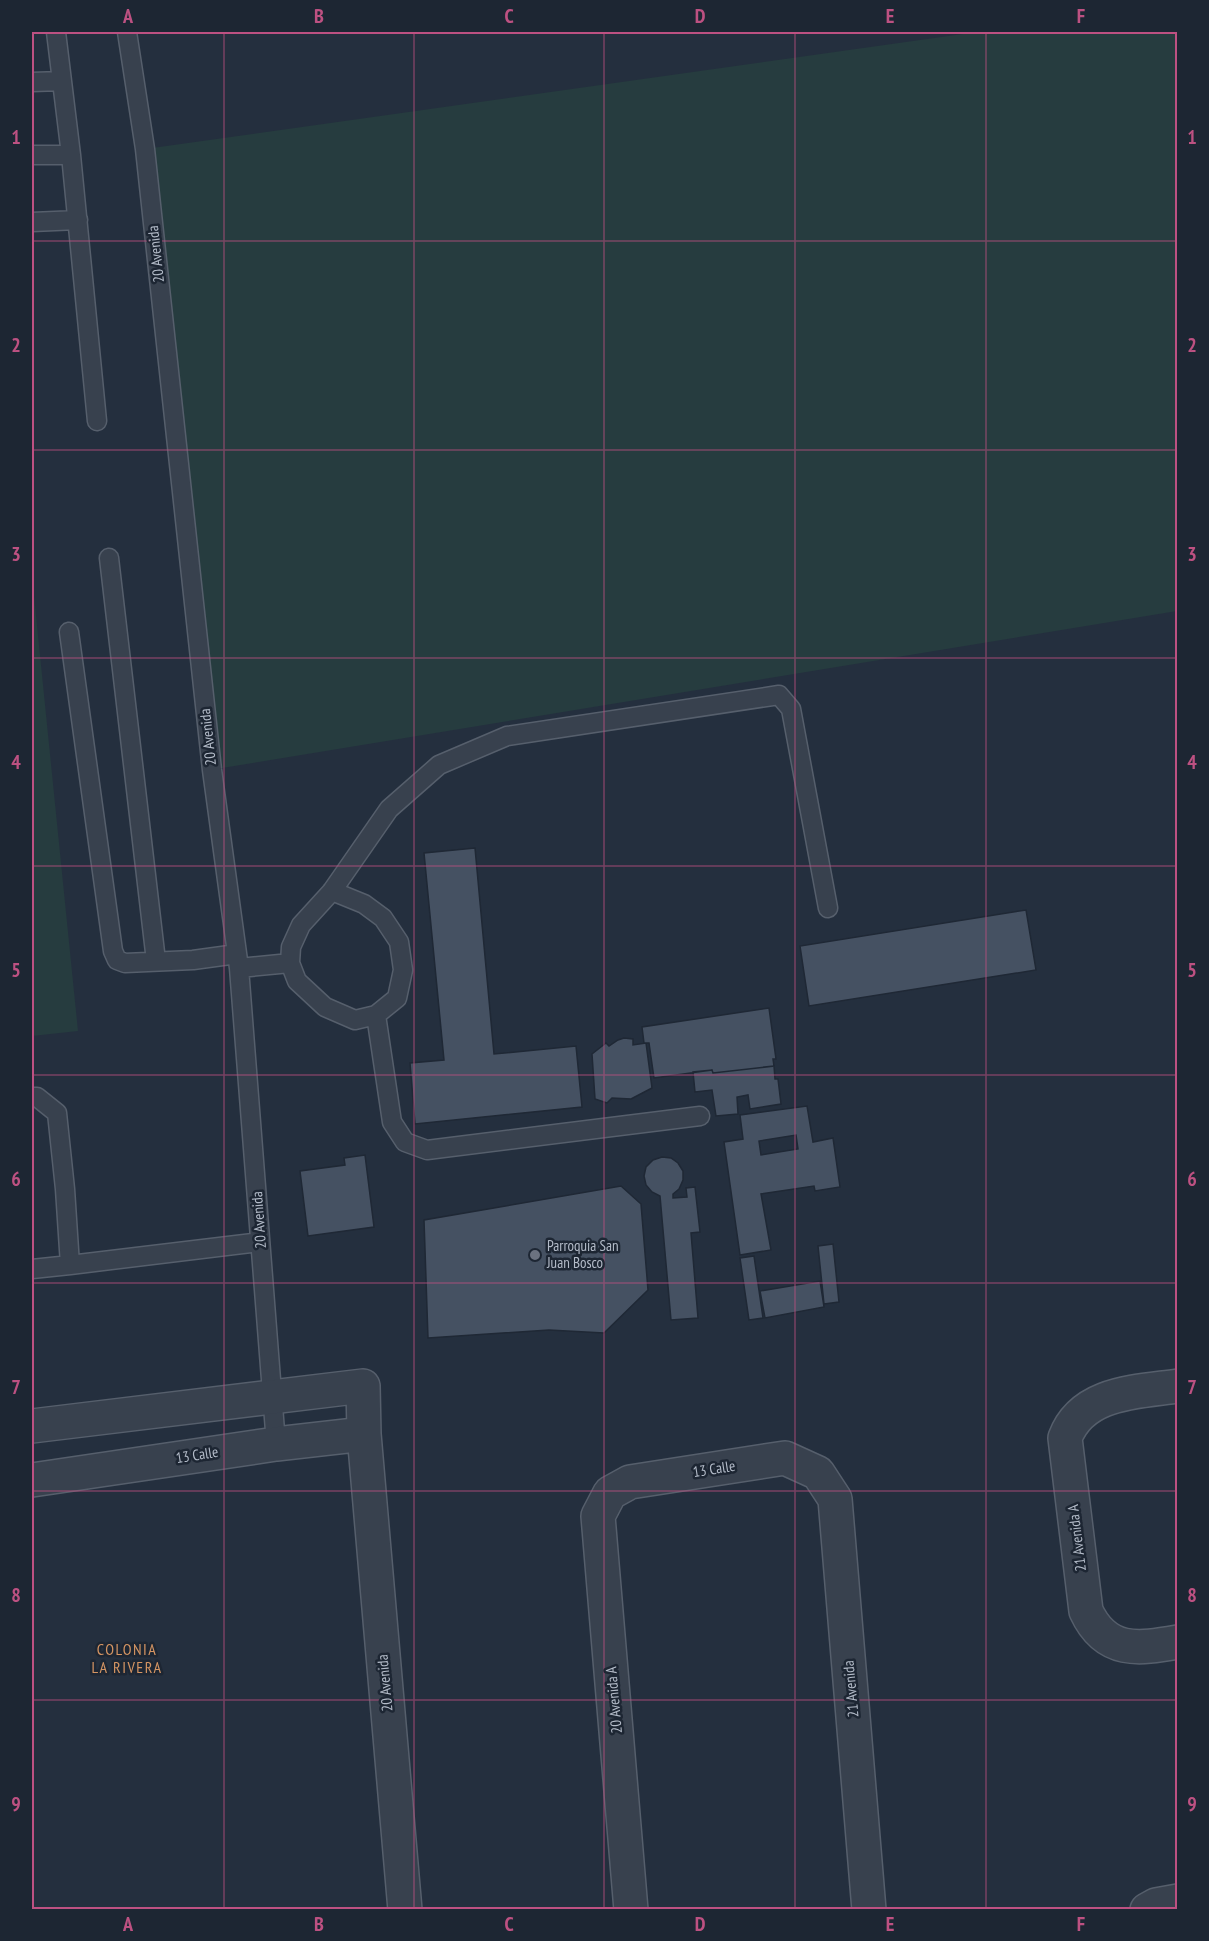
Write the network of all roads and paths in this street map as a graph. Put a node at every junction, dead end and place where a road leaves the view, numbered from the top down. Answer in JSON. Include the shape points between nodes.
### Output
{"nodes":[{"id":1,"x":56,"y":32,"type":"edge"},
{"id":2,"x":128,"y":32,"type":"edge"},
{"id":3,"x":62,"y":81,"type":"junction"},
{"id":4,"x":32,"y":82,"type":"edge"},
{"id":5,"x":32,"y":155,"type":"edge"},
{"id":6,"x":71,"y":155,"type":"junction"},
{"id":7,"x":78,"y":220,"type":"junction"},
{"id":8,"x":32,"y":222,"type":"edge"},
{"id":9,"x":97,"y":421,"type":"dead end"},
{"id":10,"x":109,"y":558,"type":"dead end"},
{"id":11,"x":69,"y":632,"type":"dead end"},
{"id":12,"x":332,"y":891,"type":"junction"},
{"id":13,"x":828,"y":908,"type":"dead end"},
{"id":14,"x":156,"y":961,"type":"junction"},
{"id":15,"x":238,"y":961,"type":"junction"},
{"id":16,"x":290,"y":963,"type":"junction"},
{"id":17,"x":376,"y":1015,"type":"junction"},
{"id":18,"x":32,"y":1097,"type":"edge"},
{"id":19,"x":700,"y":1116,"type":"dead end"},
{"id":20,"x":261,"y":1242,"type":"junction"},
{"id":21,"x":70,"y":1265,"type":"junction"},
{"id":22,"x":32,"y":1269,"type":"edge"},
{"id":23,"x":1178,"y":1386,"type":"edge"},
{"id":24,"x":271,"y":1397,"type":"junction"},
{"id":25,"x":32,"y":1426,"type":"edge"},
{"id":26,"x":364,"y":1434,"type":"junction"},
{"id":27,"x":276,"y":1444,"type":"junction"},
{"id":28,"x":818,"y":1473,"type":"joint"},
{"id":29,"x":32,"y":1480,"type":"edge"},
{"id":30,"x":610,"y":1493,"type":"joint"},
{"id":31,"x":1173,"y":1643,"type":"edge"},
{"id":32,"x":405,"y":1910,"type":"edge"},
{"id":33,"x":631,"y":1910,"type":"edge"},
{"id":34,"x":869,"y":1910,"type":"edge"}],
"edges":[{"from":1,"to":3,"type":"lane"},
{"from":2,"to":15,"type":"lane","name":"20 Avenida","via":[[145,149],[212,770]]},
{"from":3,"to":4,"type":"lane"},
{"from":3,"to":6,"type":"lane"},
{"from":5,"to":6,"type":"lane"},
{"from":6,"to":7,"type":"lane"},
{"from":7,"to":8,"type":"lane"},
{"from":7,"to":9,"type":"lane"},
{"from":10,"to":14,"type":"lane"},
{"from":11,"to":14,"type":"lane","via":[[113,951],[117,960],[125,963]]},
{"from":12,"to":13,"type":"lane","via":[[389,809],[439,765],[507,736],[778,695],[790,709]]},
{"from":12,"to":16,"type":"lane","via":[[301,925],[291,947]]},
{"from":12,"to":17,"type":"lane","via":[[364,904],[383,918],[399,942],[403,970],[397,998]]},
{"from":14,"to":15,"type":"lane"},
{"from":15,"to":16,"type":"lane"},
{"from":15,"to":20,"type":"lane","name":"20 Avenida"},
{"from":16,"to":17,"type":"lane","via":[[297,981],[324,1006],[355,1020]]},
{"from":17,"to":19,"type":"lane","via":[[392,1122],[405,1142],[427,1150]]},
{"from":18,"to":21,"type":"lane","via":[[57,1113]]},
{"from":20,"to":21,"type":"lane"},
{"from":20,"to":24,"type":"lane","name":"20 Avenida"},
{"from":21,"to":22,"type":"lane"},
{"from":23,"to":31,"type":"street","name":"21 Avenida A","via":[[1117,1394],[1082,1412],[1065,1438],[1086,1611],[1097,1629],[1117,1644],[1140,1648]]},
{"from":24,"to":25,"type":"street"},
{"from":24,"to":26,"type":"street","name":"20 Avenida","via":[[363,1386]]},
{"from":24,"to":27,"type":"lane","name":"20 Avenida"},
{"from":26,"to":27,"type":"street","name":"13 Calle"},
{"from":26,"to":32,"type":"street","name":"20 Avenida"},
{"from":27,"to":29,"type":"street","name":"13 Calle"},
{"from":28,"to":30,"type":"street","name":"13 Calle","via":[[785,1458],[630,1482]]},
{"from":28,"to":34,"type":"street","name":"21 Avenida","via":[[835,1499]]},
{"from":30,"to":33,"type":"street","name":"20 Avenida A","via":[[598,1516]]}]}
